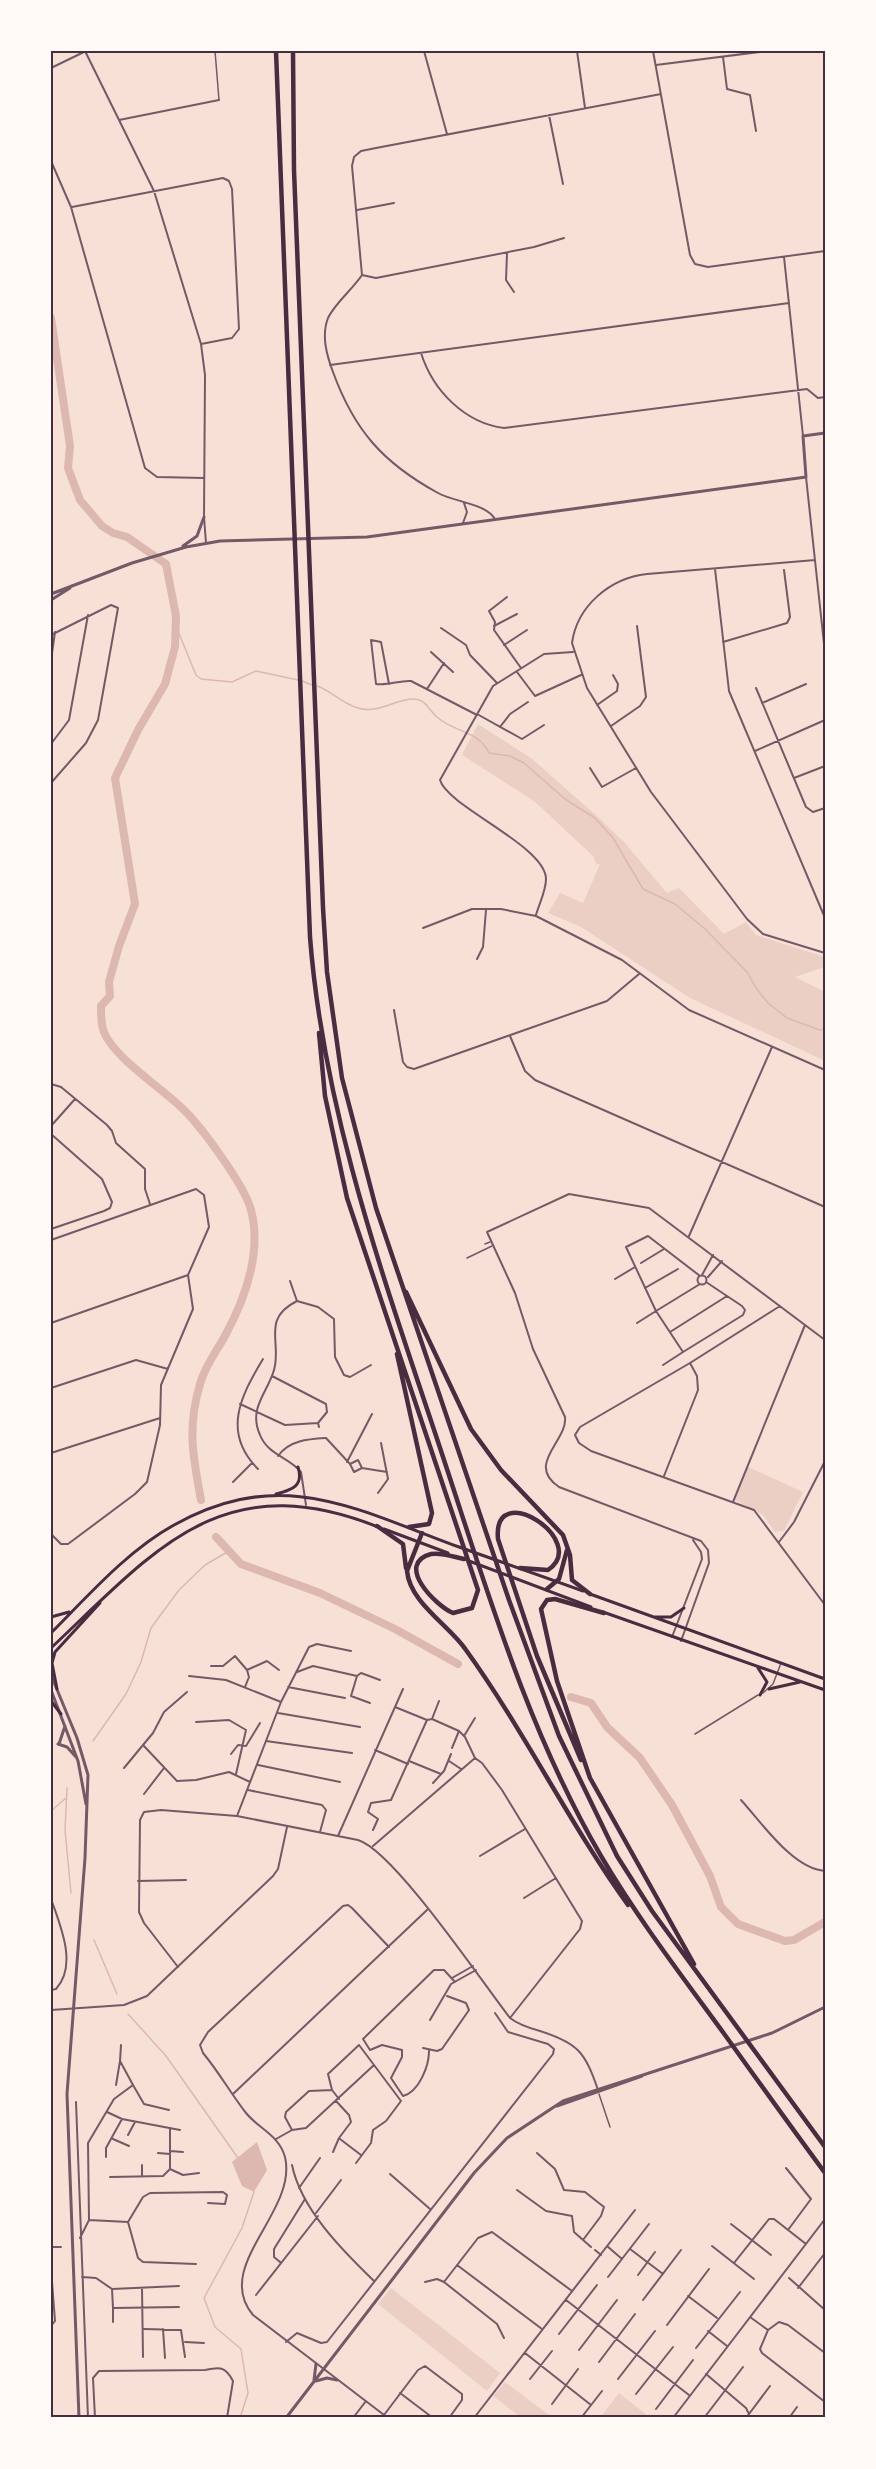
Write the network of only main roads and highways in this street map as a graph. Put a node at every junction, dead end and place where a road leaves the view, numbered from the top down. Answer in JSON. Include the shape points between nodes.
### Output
{"nodes":[{"id":1,"x":276,"y":51,"type":"edge"},
{"id":2,"x":293,"y":51,"type":"edge"},
{"id":3,"x":318,"y":1018,"type":"junction"},
{"id":4,"x":398,"y":1276,"type":"junction"},
{"id":5,"x":393,"y":1341,"type":"junction"},
{"id":6,"x":297,"y":1467,"type":"road end"},
{"id":7,"x":272,"y":1496,"type":"junction"},
{"id":8,"x":376,"y":1526,"type":"junction"},
{"id":9,"x":409,"y":1527,"type":"junction"},
{"id":10,"x":422,"y":1533,"type":"junction"},
{"id":11,"x":418,"y":1542,"type":"junction"},
{"id":12,"x":567,"y":1547,"type":"junction"},
{"id":13,"x":465,"y":1559,"type":"junction"},
{"id":14,"x":520,"y":1568,"type":"junction"},
{"id":15,"x":406,"y":1571,"type":"junction"},
{"id":16,"x":557,"y":1581,"type":"junction"},
{"id":17,"x":547,"y":1589,"type":"junction"},
{"id":18,"x":590,"y":1594,"type":"junction"},
{"id":19,"x":107,"y":1595,"type":"junction"},
{"id":20,"x":684,"y":1608,"type":"road end"},
{"id":21,"x":74,"y":1610,"type":"junction"},
{"id":22,"x":604,"y":1612,"type":"junction"},
{"id":23,"x":650,"y":1616,"type":"junction"},
{"id":24,"x":51,"y":1617,"type":"edge"},
{"id":25,"x":51,"y":1633,"type":"edge"},
{"id":26,"x":51,"y":1648,"type":"edge"},
{"id":27,"x":757,"y":1667,"type":"junction"},
{"id":28,"x":825,"y":1679,"type":"edge"},
{"id":29,"x":802,"y":1682,"type":"junction"},
{"id":30,"x":57,"y":1689,"type":"road end"},
{"id":31,"x":769,"y":1689,"type":"road end"},
{"id":32,"x":825,"y":1690,"type":"edge"},
{"id":33,"x":760,"y":1695,"type":"road end"},
{"id":34,"x":51,"y":1701,"type":"edge"},
{"id":35,"x":61,"y":1714,"type":"road end"},
{"id":36,"x":590,"y":1778,"type":"junction"},
{"id":37,"x":669,"y":1960,"type":"junction"},
{"id":38,"x":704,"y":1983,"type":"junction"},
{"id":39,"x":825,"y":2147,"type":"edge"},
{"id":40,"x":825,"y":2173,"type":"edge"}],
"edges":[{"from":1,"to":3,"type":"highway","via":[[309,927]]},
{"from":2,"to":4,"type":"highway","via":[[294,170],[323,908],[333,1020],[346,1092]]},
{"from":3,"to":5,"type":"highway","via":[[320,1065],[338,1166]]},
{"from":3,"to":37,"type":"highway","via":[[360,1207],[513,1667],[571,1802]]},
{"from":4,"to":12,"type":"highway","via":[[471,1429],[501,1470],[550,1518]]},
{"from":4,"to":38,"type":"highway","via":[[559,1736],[617,1856]]},
{"from":5,"to":9,"type":"highway","via":[[432,1513],[429,1524]]},
{"from":5,"to":13,"type":"highway","via":[[478,1590],[471,1608],[453,1613],[427,1594],[417,1570],[430,1554]]},
{"from":6,"to":7,"type":"main road","via":[[300,1477],[296,1487]]},
{"from":7,"to":9,"type":"main road","via":[[306,1495]]},
{"from":7,"to":21,"type":"main road","via":[[241,1499],[171,1526]]},
{"from":8,"to":11,"type":"main road"},
{"from":8,"to":15,"type":"highway","via":[[403,1544]]},
{"from":8,"to":19,"type":"main road","via":[[306,1505],[243,1510],[202,1523],[164,1544]]},
{"from":9,"to":10,"type":"main road"},
{"from":10,"to":11,"type":"highway"},
{"from":10,"to":14,"type":"main road"},
{"from":11,"to":13,"type":"main road"},
{"from":11,"to":15,"type":"highway"},
{"from":12,"to":16,"type":"highway"},
{"from":12,"to":18,"type":"highway","via":[[572,1580]]},
{"from":13,"to":17,"type":"main road"},
{"from":14,"to":16,"type":"main road"},
{"from":14,"to":36,"type":"highway","via":[[548,1570],[556,1563],[558,1551],[544,1526],[520,1512],[502,1521],[498,1539],[557,1707]]},
{"from":15,"to":37,"type":"highway","via":[[418,1598],[474,1660],[598,1862]]},
{"from":16,"to":17,"type":"highway"},
{"from":16,"to":18,"type":"main road"},
{"from":17,"to":22,"type":"main road"},
{"from":18,"to":23,"type":"main road"},
{"from":19,"to":26,"type":"main road"},
{"from":19,"to":30,"type":"main road","via":[[54,1652]]},
{"from":20,"to":23,"type":"main road","via":[[671,1617]]},
{"from":21,"to":24,"type":"main road"},
{"from":21,"to":25,"type":"main road"},
{"from":22,"to":27,"type":"main road"},
{"from":22,"to":36,"type":"highway","via":[[555,1599],[547,1600],[541,1610],[557,1681]]},
{"from":23,"to":28,"type":"main road"},
{"from":27,"to":29,"type":"main road"},
{"from":27,"to":33,"type":"main road","via":[[767,1682]]},
{"from":29,"to":31,"type":"main road"},
{"from":29,"to":32,"type":"main road"},
{"from":34,"to":35,"type":"main road"},
{"from":36,"to":38,"type":"highway"},
{"from":37,"to":40,"type":"highway"},
{"from":38,"to":39,"type":"highway"}]}
